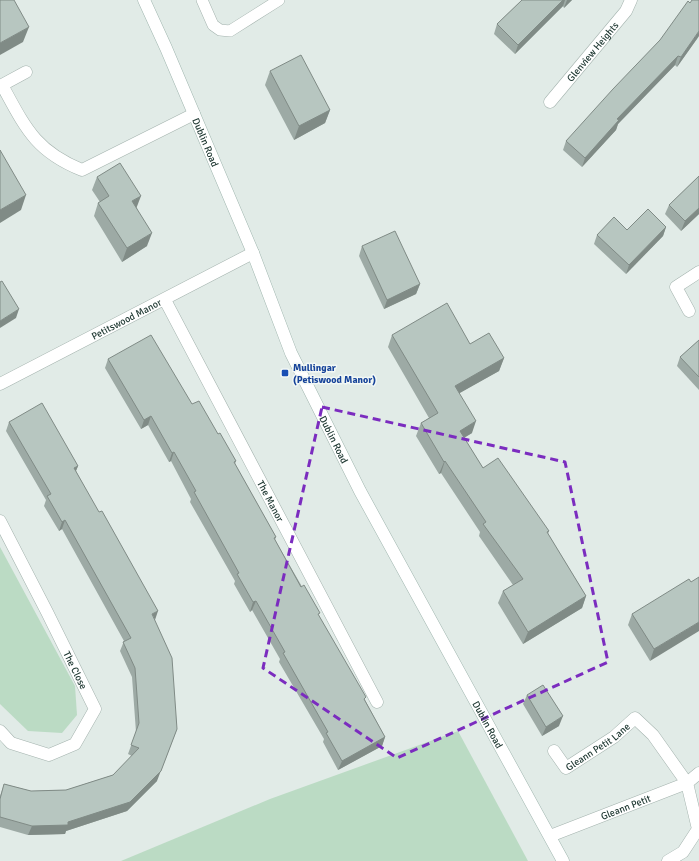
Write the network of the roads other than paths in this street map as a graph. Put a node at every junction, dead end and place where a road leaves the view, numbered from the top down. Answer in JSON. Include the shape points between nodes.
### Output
{"nodes":[{"id":1,"x":144,"y":0,"type":"edge"},
{"id":2,"x":202,"y":0,"type":"edge"},
{"id":3,"x":279,"y":0,"type":"edge"},
{"id":4,"x":632,"y":0,"type":"edge"},
{"id":5,"x":26,"y":72,"type":"dead end"},
{"id":6,"x":550,"y":102,"type":"dead end"},
{"id":7,"x":194,"y":114,"type":"junction"},
{"id":8,"x":253,"y":254,"type":"junction"},
{"id":9,"x":699,"y":272,"type":"edge"},
{"id":10,"x":165,"y":300,"type":"junction"},
{"id":11,"x":689,"y":311,"type":"dead end"},
{"id":12,"x":0,"y":384,"type":"edge"},
{"id":13,"x":0,"y":521,"type":"edge"},
{"id":14,"x":377,"y":702,"type":"dead end"},
{"id":15,"x":0,"y":732,"type":"edge"},
{"id":16,"x":554,"y":751,"type":"dead end"},
{"id":17,"x":699,"y":773,"type":"edge"},
{"id":18,"x":687,"y":783,"type":"junction"},
{"id":19,"x":550,"y":836,"type":"junction"},
{"id":20,"x":563,"y":861,"type":"edge"},
{"id":21,"x":668,"y":861,"type":"edge"}],
"edges":[{"from":1,"to":7,"type":"street","name":"Dublin Road"},
{"from":2,"to":3,"type":"lane","via":[[213,25],[220,30],[230,31]]},
{"from":4,"to":6,"type":"street","name":"Glenview Heights","via":[[626,11]]},
{"from":5,"to":7,"type":"street","via":[[2,85],[27,130],[43,148],[64,163],[82,170]]},
{"from":7,"to":8,"type":"street","name":"Dublin Road"},
{"from":8,"to":10,"type":"street","name":"Petitswood Manor"},
{"from":8,"to":19,"type":"street","name":"Dublin Road","via":[[291,353],[360,491]]},
{"from":9,"to":11,"type":"street","via":[[676,287]]},
{"from":10,"to":12,"type":"street","name":"Petitswood Manor"},
{"from":10,"to":14,"type":"street","name":"The Manor"},
{"from":13,"to":15,"type":"street","name":"The Close","via":[[95,709],[75,744],[49,755],[12,743]]},
{"from":16,"to":18,"type":"street","name":"Gleann Petit Lane","via":[[566,768],[614,737],[635,718],[653,735]]},
{"from":17,"to":18,"type":"street","name":"Gleann Petit"},
{"from":18,"to":19,"type":"street","name":"Gleann Petit"},
{"from":18,"to":21,"type":"street","via":[[698,829],[683,852]]},
{"from":19,"to":20,"type":"street","name":"Dublin Road"}]}
